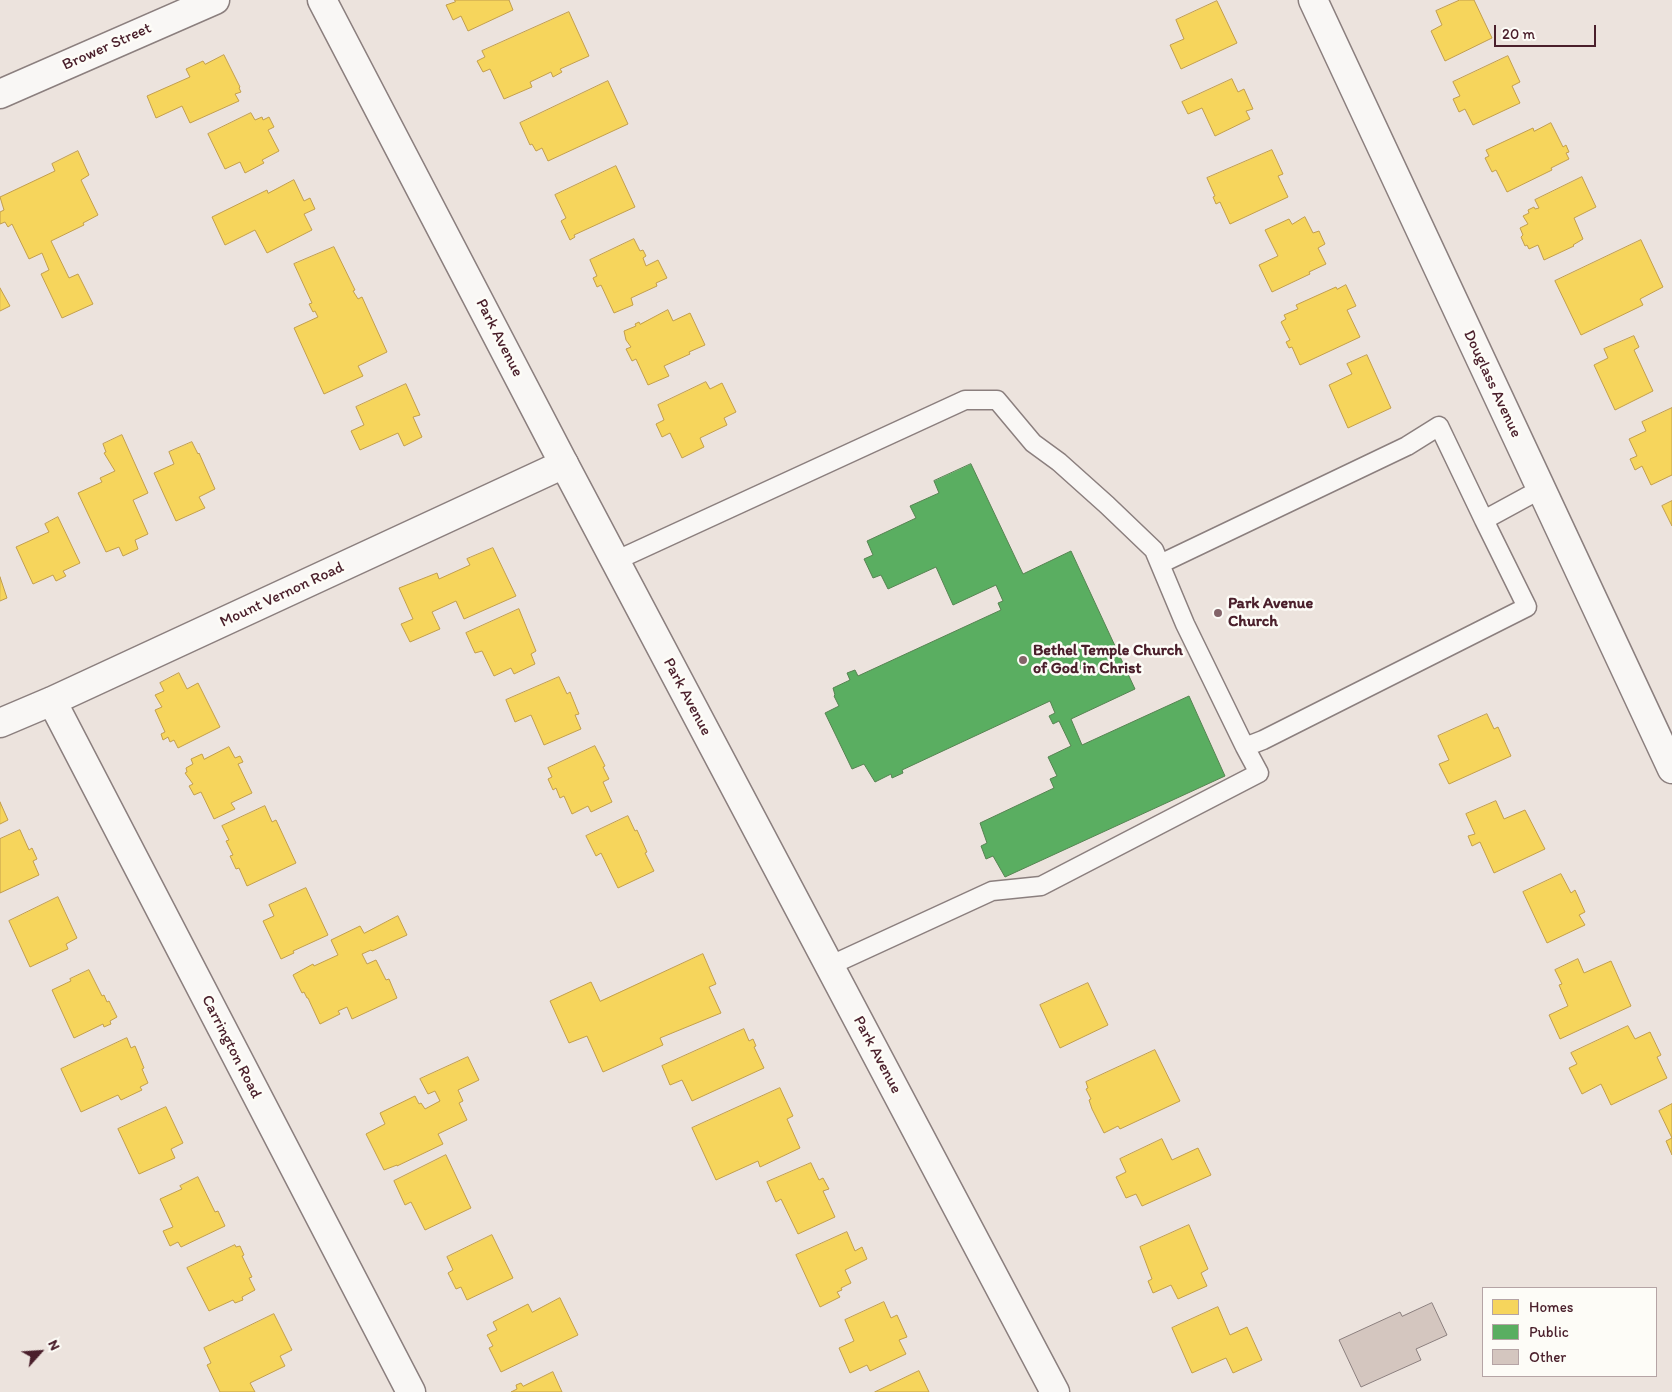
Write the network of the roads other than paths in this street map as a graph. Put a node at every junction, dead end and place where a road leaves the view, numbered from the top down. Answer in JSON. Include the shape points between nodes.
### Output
{"nodes":[{"id":1,"x":215,"y":0,"type":"edge"},
{"id":2,"x":322,"y":0,"type":"edge"},
{"id":3,"x":1312,"y":0,"type":"edge"},
{"id":4,"x":0,"y":94,"type":"edge"},
{"id":5,"x":564,"y":464,"type":"junction"},
{"id":6,"x":1541,"y":489,"type":"junction"},
{"id":7,"x":1484,"y":520,"type":"junction"},
{"id":8,"x":615,"y":561,"type":"junction"},
{"id":9,"x":1160,"y":564,"type":"junction"},
{"id":10,"x":52,"y":701,"type":"junction"},
{"id":11,"x":0,"y":723,"type":"edge"},
{"id":12,"x":1244,"y":747,"type":"junction"},
{"id":13,"x":1672,"y":769,"type":"edge"},
{"id":14,"x":829,"y":966,"type":"junction"},
{"id":15,"x":411,"y":1392,"type":"edge"},
{"id":16,"x":1055,"y":1392,"type":"edge"}],
"edges":[{"from":1,"to":4,"type":"street","name":"Brower Street"},
{"from":2,"to":5,"type":"street","name":"Park Avenue"},
{"from":3,"to":6,"type":"street","name":"Douglass Avenue"},
{"from":5,"to":8,"type":"street","name":"Park Avenue"},
{"from":5,"to":10,"type":"street","name":"Mount Vernon Road"},
{"from":6,"to":7,"type":"lane"},
{"from":6,"to":13,"type":"street","name":"Douglass Avenue"},
{"from":7,"to":9,"type":"lane","via":[[1439,426],[1407,446]]},
{"from":7,"to":12,"type":"lane","via":[[1527,607]]},
{"from":8,"to":9,"type":"lane","via":[[965,400],[997,400],[1034,443],[1108,505],[1154,550]]},
{"from":8,"to":14,"type":"street","name":"Park Avenue"},
{"from":9,"to":12,"type":"lane"},
{"from":10,"to":11,"type":"street","name":"Mount Vernon Road"},
{"from":10,"to":15,"type":"street","name":"Carrington Road"},
{"from":12,"to":14,"type":"lane","via":[[1259,773],[1041,886],[992,891]]},
{"from":14,"to":16,"type":"street","name":"Park Avenue"}]}
